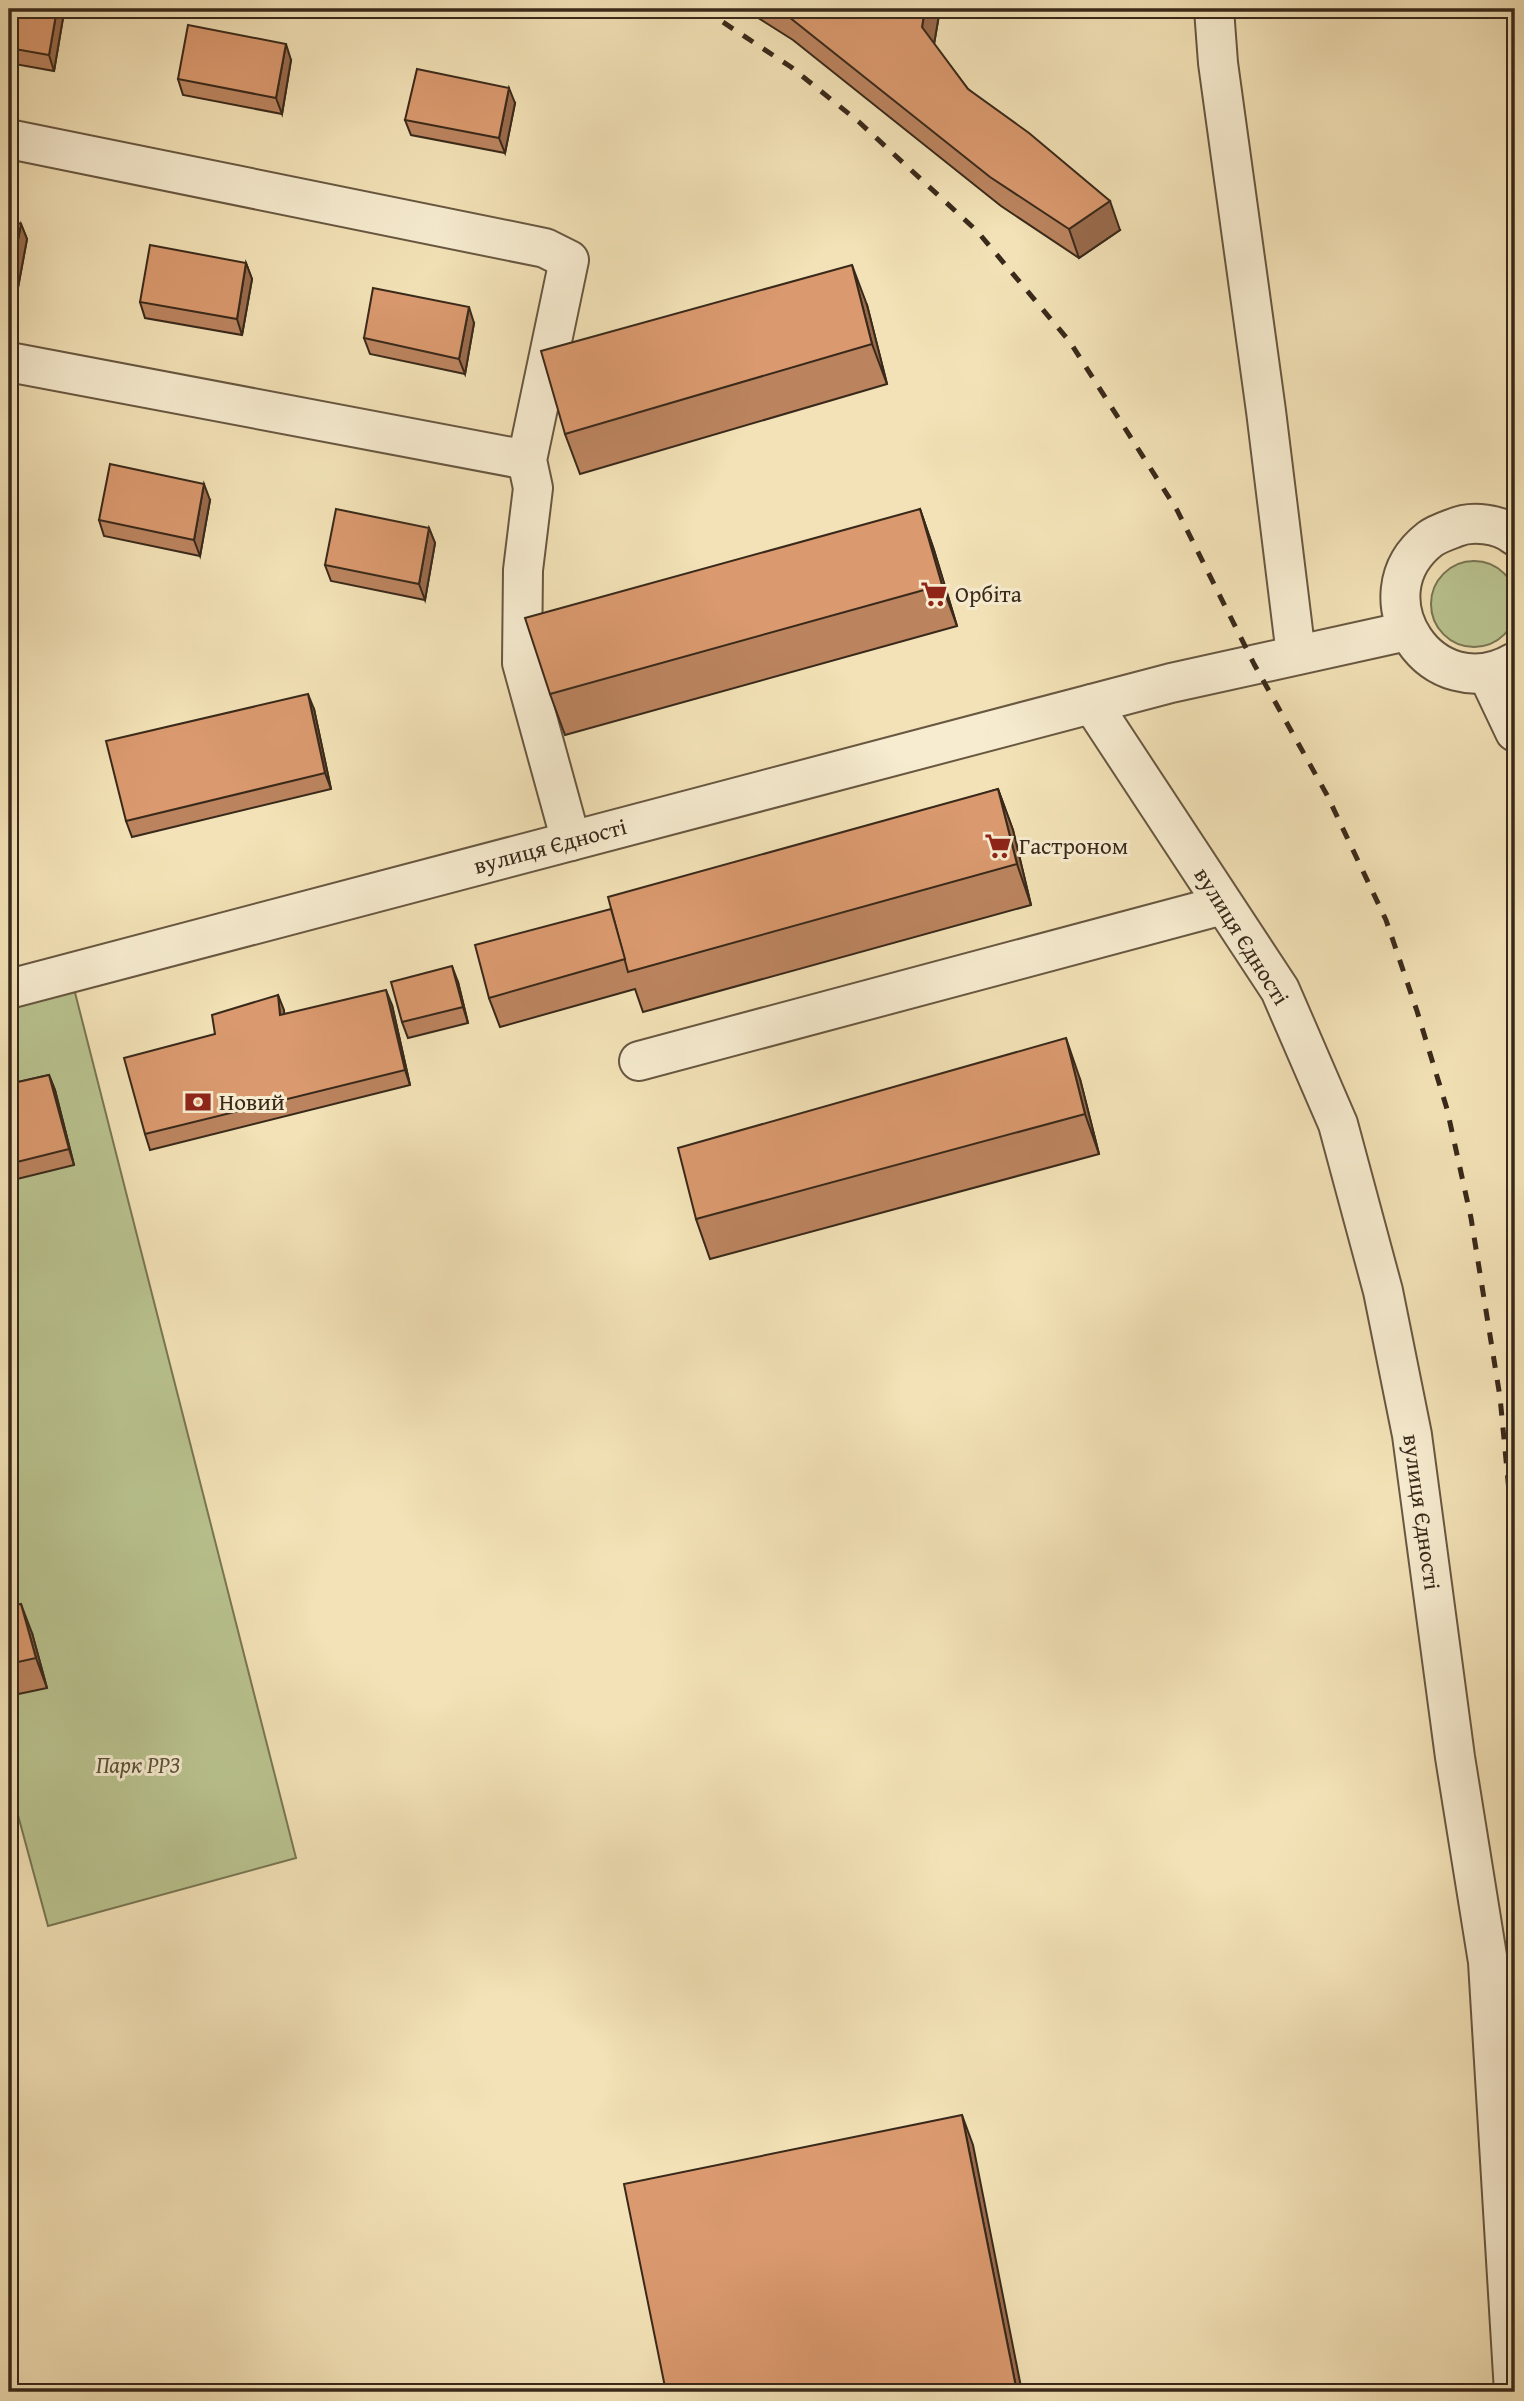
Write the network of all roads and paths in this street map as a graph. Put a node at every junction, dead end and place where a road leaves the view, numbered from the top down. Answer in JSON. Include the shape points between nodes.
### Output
{"nodes":[{"id":1,"x":1214,"y":9,"type":"edge"},
{"id":2,"x":9,"y":139,"type":"edge"},
{"id":3,"x":590,"y":341,"type":"edge"},
{"id":4,"x":550,"y":351,"type":"junction"},
{"id":5,"x":9,"y":362,"type":"edge"},
{"id":6,"x":527,"y":460,"type":"junction"},
{"id":7,"x":1515,"y":536,"type":"edge"},
{"id":8,"x":563,"y":609,"type":"edge"},
{"id":9,"x":523,"y":620,"type":"junction"},
{"id":10,"x":1408,"y":631,"type":"junction"},
{"id":11,"x":1296,"y":655,"type":"junction"},
{"id":12,"x":1501,"y":667,"type":"edge"},
{"id":13,"x":1092,"y":704,"type":"junction"},
{"id":14,"x":1515,"y":732,"type":"edge"},
{"id":15,"x":571,"y":841,"type":"junction"},
{"id":16,"x":1223,"y":905,"type":"junction"},
{"id":17,"x":9,"y":989,"type":"edge"},
{"id":18,"x":639,"y":1061,"type":"dead end"},
{"id":19,"x":1514,"y":2392,"type":"edge"}],
"edges":[{"from":1,"to":11,"type":"street"},
{"from":2,"to":4,"type":"street","via":[[545,248],[569,260]]},
{"from":3,"to":4,"type":"street"},
{"from":4,"to":6,"type":"street"},
{"from":5,"to":6,"type":"street"},
{"from":6,"to":9,"type":"street","via":[[533,488],[523,570]]},
{"from":7,"to":10,"type":"street","via":[[1485,524],[1459,525],[1431,538],[1413,556],[1403,580],[1401,606]]},
{"from":8,"to":9,"type":"street"},
{"from":9,"to":15,"type":"street","via":[[523,663]]},
{"from":10,"to":11,"type":"street","name":"вулиця Єдності"},
{"from":10,"to":12,"type":"street","via":[[1427,657],[1449,670],[1475,675]]},
{"from":11,"to":13,"type":"street","name":"вулиця Єдності"},
{"from":12,"to":14,"type":"street"},
{"from":13,"to":15,"type":"street","name":"вулиця Єдності"},
{"from":13,"to":16,"type":"street","name":"вулиця Єдності"},
{"from":15,"to":17,"type":"street","name":"вулиця Єдності"},
{"from":16,"to":18,"type":"street"},
{"from":16,"to":19,"type":"street","name":"вулиця Єдності","via":[[1280,990],[1338,1124],[1383,1291],[1412,1435],[1488,1962]]}]}
